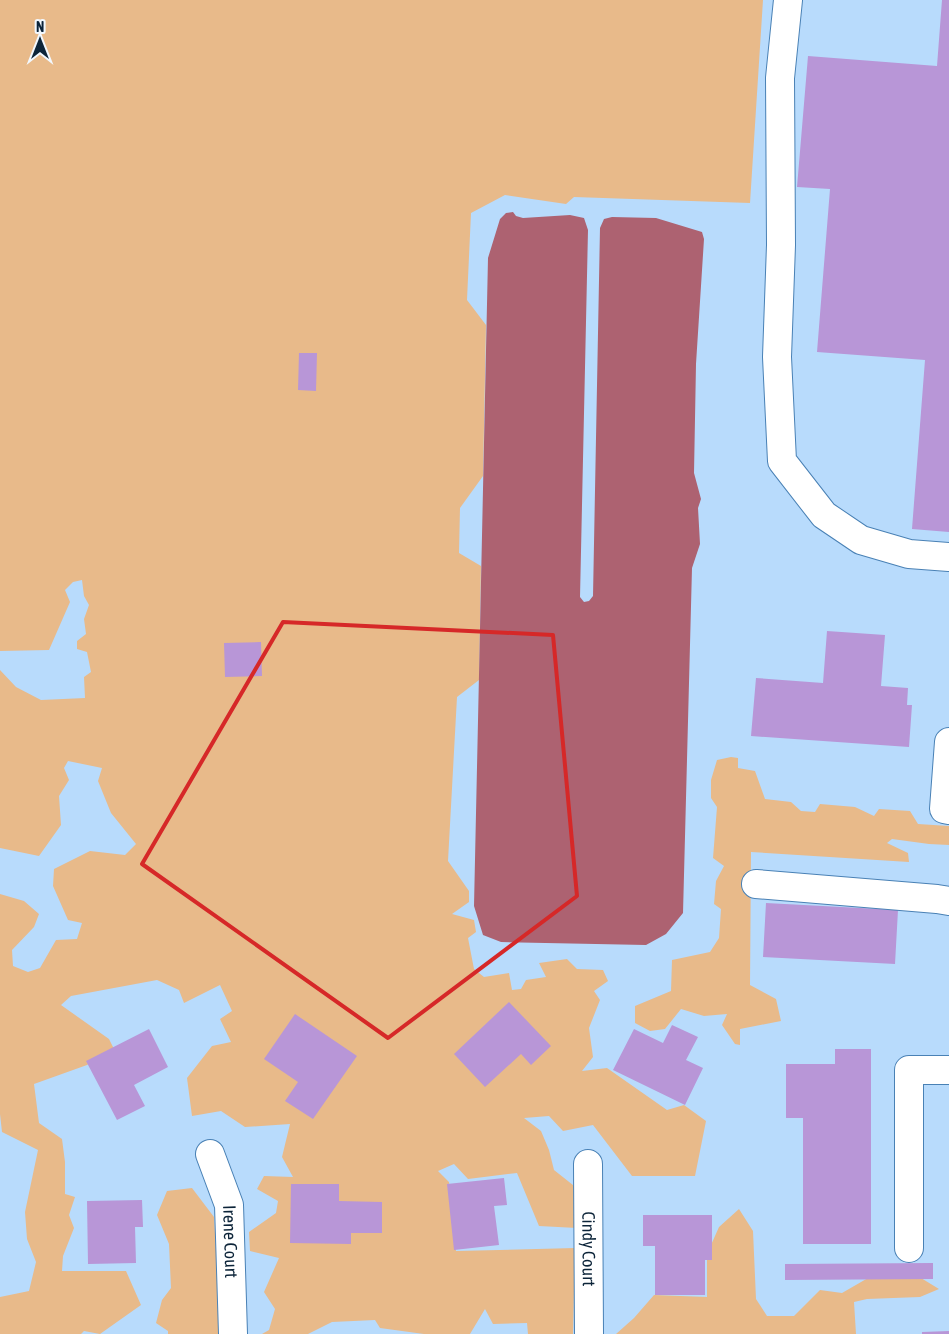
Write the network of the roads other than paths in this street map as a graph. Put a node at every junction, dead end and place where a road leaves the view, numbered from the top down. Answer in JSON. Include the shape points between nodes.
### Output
{"nodes":[{"id":1,"x":788,"y":0,"type":"edge"},
{"id":2,"x":949,"y":557,"type":"edge"},
{"id":3,"x":949,"y":742,"type":"edge"},
{"id":4,"x":949,"y":810,"type":"edge"},
{"id":5,"x":756,"y":884,"type":"dead end"},
{"id":6,"x":949,"y":901,"type":"edge"},
{"id":7,"x":949,"y":1070,"type":"edge"},
{"id":8,"x":210,"y":1154,"type":"dead end"},
{"id":9,"x":588,"y":1164,"type":"dead end"},
{"id":10,"x":909,"y":1248,"type":"dead end"},
{"id":11,"x":232,"y":1334,"type":"edge"},
{"id":12,"x":589,"y":1334,"type":"edge"}],
"edges":[{"from":1,"to":2,"type":"street","via":[[780,78],[781,245],[777,357],[782,461],[824,515],[861,540],[909,554]]},
{"from":3,"to":4,"type":"street","via":[[944,809]]},
{"from":5,"to":6,"type":"street"},
{"from":7,"to":10,"type":"street","via":[[909,1070]]},
{"from":8,"to":11,"type":"street","name":"Irene Court","via":[[229,1204]]},
{"from":9,"to":12,"type":"street","name":"Cindy Court"}]}
